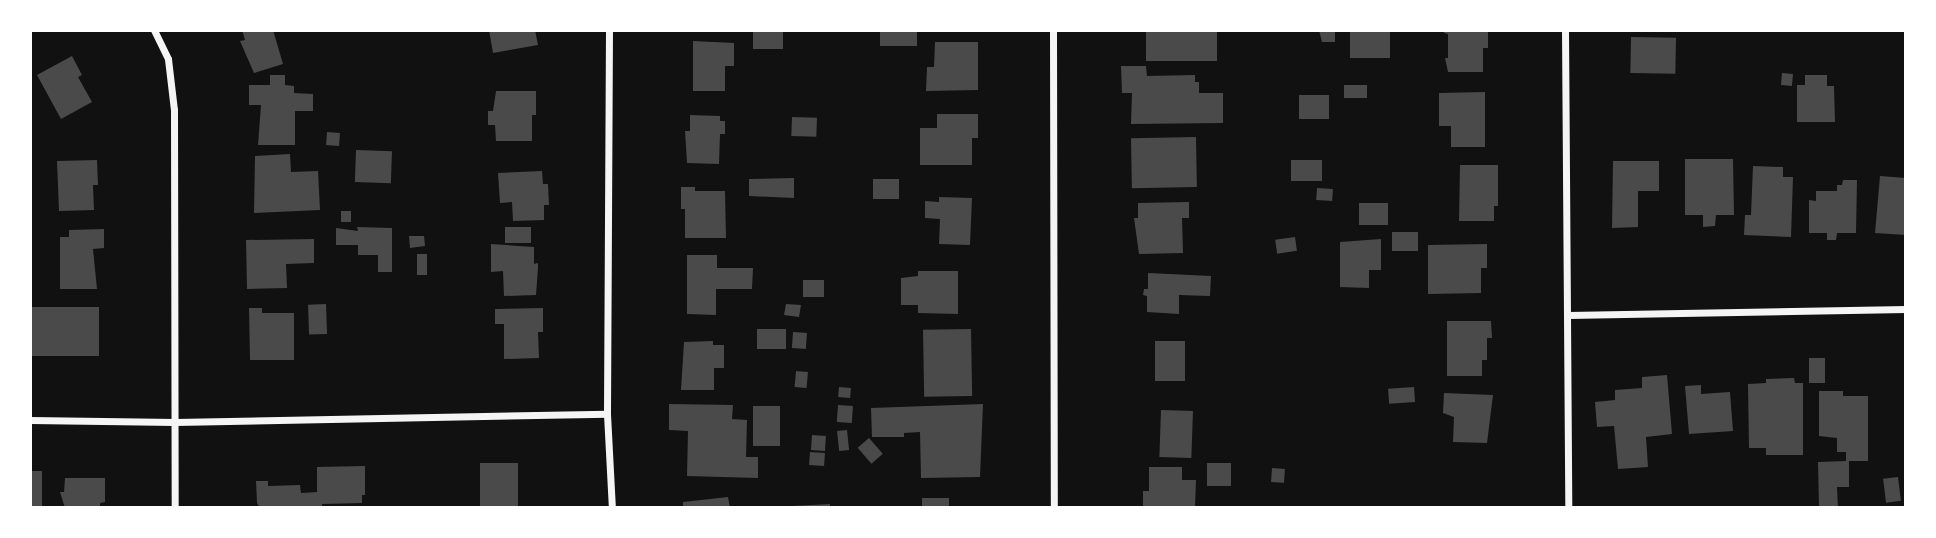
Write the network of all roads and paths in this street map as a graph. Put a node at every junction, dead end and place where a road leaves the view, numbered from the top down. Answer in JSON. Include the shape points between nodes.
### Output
{"nodes":[{"id":1,"x":155,"y":30,"type":"edge"},
{"id":2,"x":609,"y":30,"type":"edge"},
{"id":3,"x":1053,"y":30,"type":"edge"},
{"id":4,"x":1564,"y":30,"type":"edge"},
{"id":5,"x":1906,"y":309,"type":"edge"},
{"id":6,"x":1568,"y":315,"type":"junction"},
{"id":7,"x":607,"y":414,"type":"junction"},
{"id":8,"x":30,"y":420,"type":"edge"},
{"id":9,"x":175,"y":422,"type":"junction"},
{"id":10,"x":175,"y":508,"type":"edge"},
{"id":11,"x":612,"y":508,"type":"edge"},
{"id":12,"x":1054,"y":508,"type":"edge"},
{"id":13,"x":1568,"y":508,"type":"edge"}],
"edges":[{"from":1,"to":9,"type":"street","via":[[168,59],[174,110]]},
{"from":2,"to":7,"type":"street"},
{"from":3,"to":12,"type":"street"},
{"from":4,"to":6,"type":"street"},
{"from":5,"to":6,"type":"street"},
{"from":6,"to":13,"type":"street"},
{"from":7,"to":9,"type":"street"},
{"from":7,"to":11,"type":"street"},
{"from":8,"to":9,"type":"street"},
{"from":9,"to":10,"type":"street"}]}
